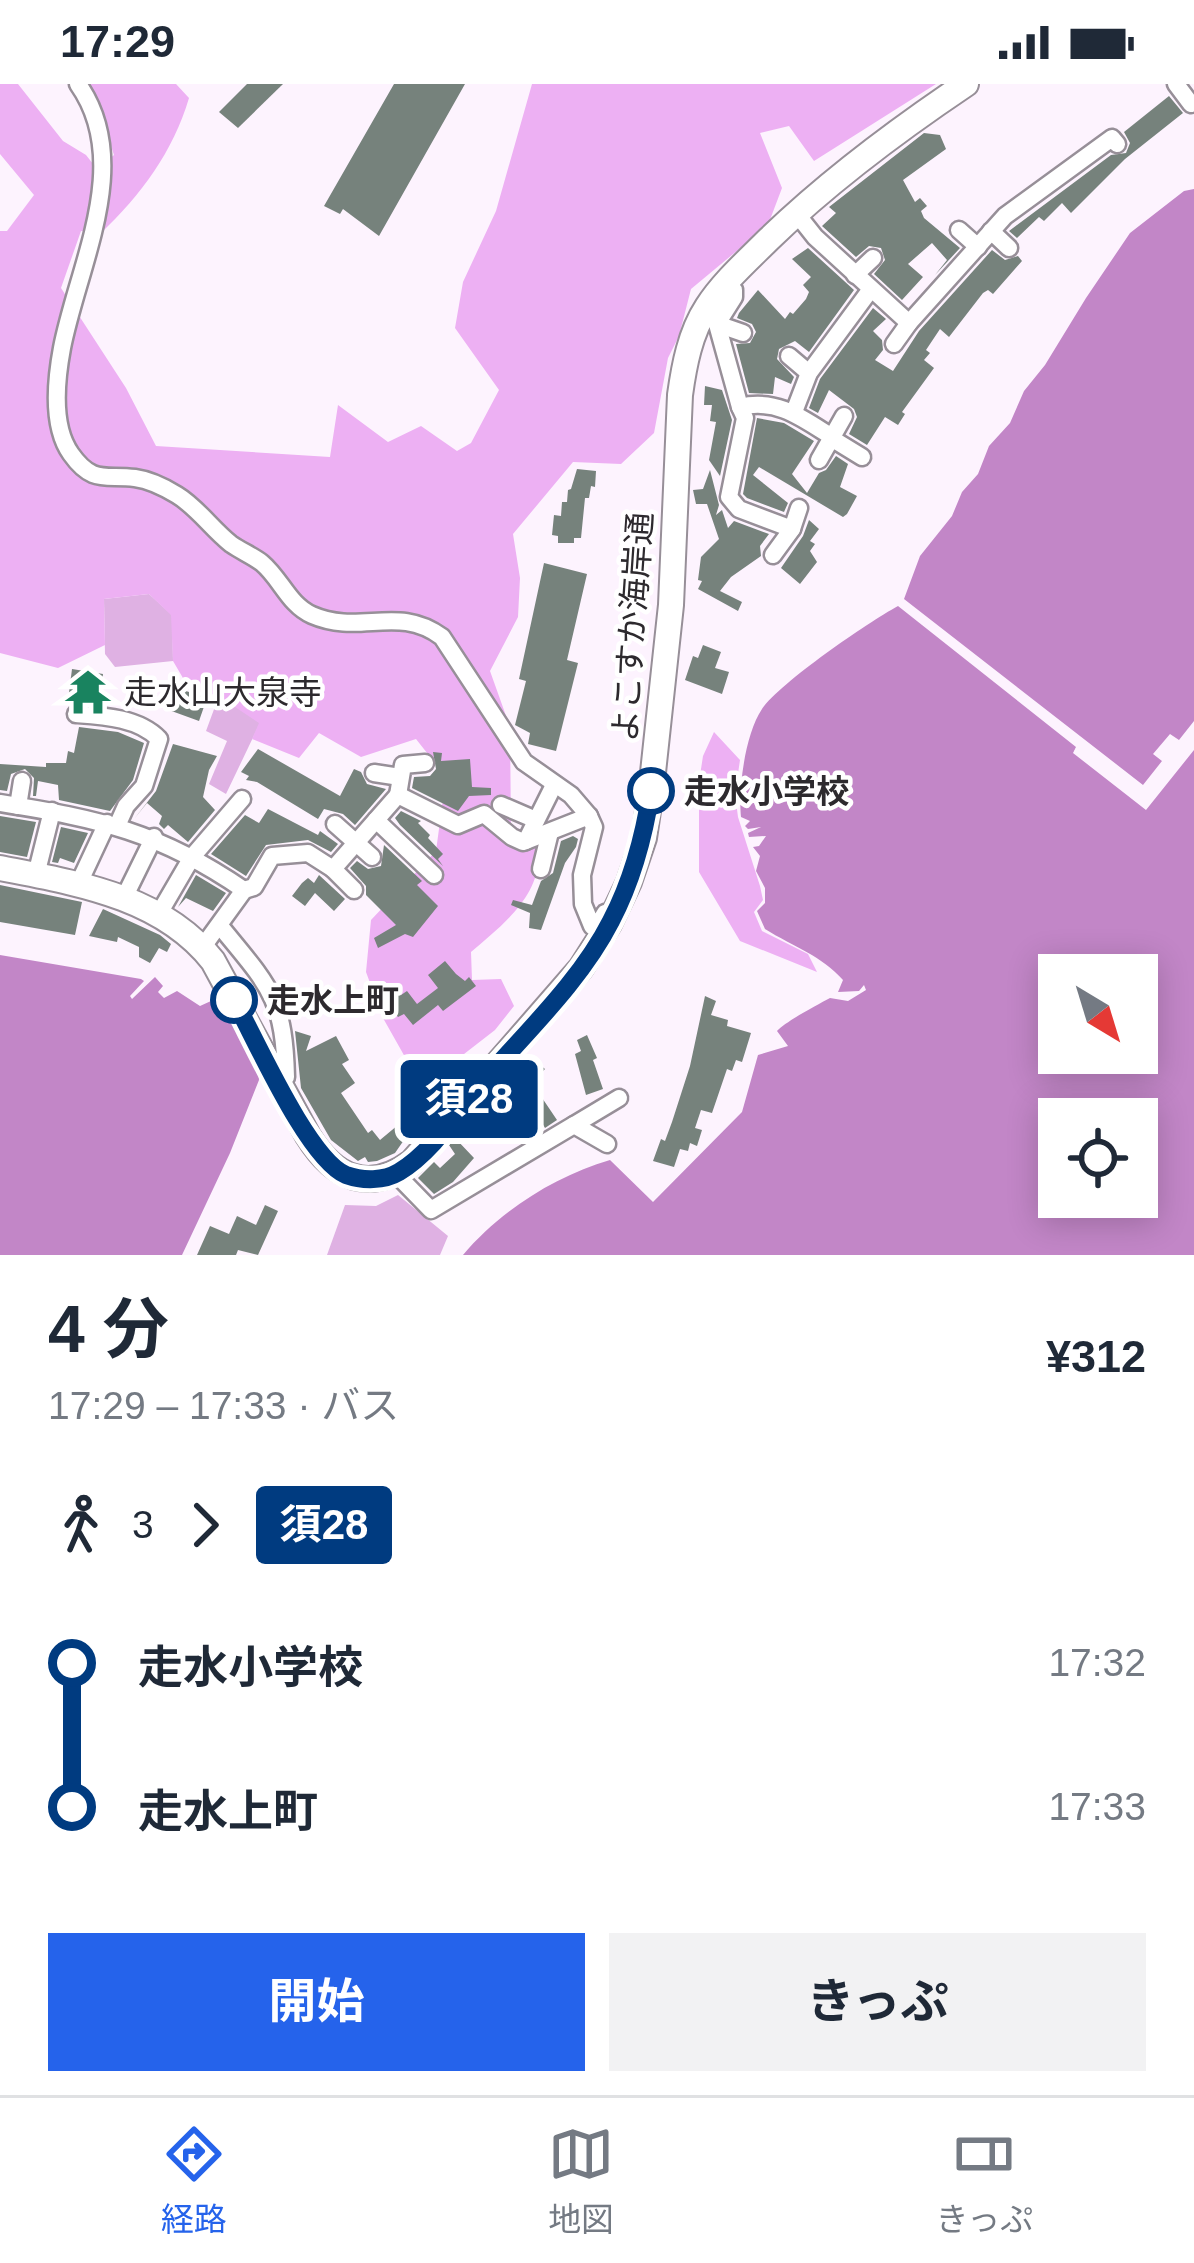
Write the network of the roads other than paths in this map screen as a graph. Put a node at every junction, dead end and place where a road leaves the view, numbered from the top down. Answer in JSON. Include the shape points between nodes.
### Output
{"nodes":[{"id":1,"x":78,"y":84,"type":"edge"},
{"id":2,"x":966,"y":84,"type":"edge"},
{"id":3,"x":1176,"y":84,"type":"edge"},
{"id":4,"x":1191,"y":104,"type":"dead end"},
{"id":5,"x":1117,"y":144,"type":"dead end"},
{"id":6,"x":796,"y":212,"type":"junction"},
{"id":7,"x":959,"y":230,"type":"dead end"},
{"id":8,"x":991,"y":231,"type":"junction"},
{"id":9,"x":978,"y":247,"type":"junction"},
{"id":10,"x":1009,"y":248,"type":"dead end"},
{"id":11,"x":873,"y":258,"type":"dead end"},
{"id":12,"x":855,"y":275,"type":"junction"},
{"id":13,"x":726,"y":283,"type":"junction"},
{"id":14,"x":871,"y":290,"type":"junction"},
{"id":15,"x":909,"y":323,"type":"junction"},
{"id":16,"x":717,"y":324,"type":"junction"},
{"id":17,"x":743,"y":333,"type":"dead end"},
{"id":18,"x":895,"y":344,"type":"dead end"},
{"id":19,"x":789,"y":356,"type":"dead end"},
{"id":20,"x":809,"y":373,"type":"junction"},
{"id":21,"x":740,"y":407,"type":"junction"},
{"id":22,"x":794,"y":412,"type":"junction"},
{"id":23,"x":844,"y":416,"type":"dead end"},
{"id":24,"x":832,"y":437,"type":"junction"},
{"id":25,"x":862,"y":458,"type":"dead end"},
{"id":26,"x":819,"y":460,"type":"dead end"},
{"id":27,"x":799,"y":508,"type":"dead end"},
{"id":28,"x":792,"y":529,"type":"junction"},
{"id":29,"x":773,"y":555,"type":"dead end"},
{"id":30,"x":76,"y":714,"type":"dead end"},
{"id":31,"x":425,"y":763,"type":"dead end"},
{"id":32,"x":374,"y":773,"type":"dead end"},
{"id":33,"x":22,"y":781,"type":"dead end"},
{"id":34,"x":554,"y":785,"type":"junction"},
{"id":35,"x":399,"y":786,"type":"junction"},
{"id":36,"x":242,"y":799,"type":"dead end"},
{"id":37,"x":9,"y":804,"type":"edge"},
{"id":38,"x":487,"y":806,"type":"junction"},
{"id":39,"x":52,"y":811,"type":"junction"},
{"id":40,"x":590,"y":816,"type":"junction"},
{"id":41,"x":376,"y":820,"type":"junction"},
{"id":42,"x":334,"y":824,"type":"dead end"},
{"id":43,"x":112,"y":825,"type":"junction"},
{"id":44,"x":543,"y":826,"type":"junction"},
{"id":45,"x":154,"y":838,"type":"junction"},
{"id":46,"x":644,"y":838,"type":"junction"},
{"id":47,"x":357,"y":841,"type":"junction"},
{"id":48,"x":192,"y":857,"type":"junction"},
{"id":49,"x":372,"y":857,"type":"dead end"},
{"id":50,"x":0,"y":868,"type":"edge"},
{"id":51,"x":541,"y":868,"type":"dead end"},
{"id":52,"x":333,"y":869,"type":"junction"},
{"id":53,"x":35,"y":875,"type":"junction"},
{"id":54,"x":434,"y":875,"type":"dead end"},
{"id":55,"x":79,"y":883,"type":"junction"},
{"id":56,"x":244,"y":890,"type":"junction"},
{"id":57,"x":355,"y":890,"type":"dead end"},
{"id":58,"x":124,"y":898,"type":"junction"},
{"id":59,"x":157,"y":916,"type":"junction"},
{"id":60,"x":220,"y":926,"type":"junction"},
{"id":61,"x":202,"y":948,"type":"junction"},
{"id":62,"x":280,"y":1084,"type":"junction"},
{"id":63,"x":619,"y":1099,"type":"dead end"},
{"id":64,"x":574,"y":1125,"type":"junction"},
{"id":65,"x":607,"y":1144,"type":"dead end"},
{"id":66,"x":396,"y":1174,"type":"junction"}],
"edges":[{"from":1,"to":34,"type":"street","via":[[96,119],[103,176],[56,382],[68,449],[105,480],[130,477],[182,497],[315,617],[427,625],[460,661],[524,763]]},
{"from":2,"to":6,"type":"highway","name":"よこすか海岸通"},
{"from":3,"to":4,"type":"street"},
{"from":5,"to":8,"type":"street","via":[[1112,138]]},
{"from":6,"to":12,"type":"street"},
{"from":6,"to":13,"type":"highway","name":"よこすか海岸通"},
{"from":7,"to":9,"type":"street"},
{"from":8,"to":9,"type":"street"},
{"from":8,"to":10,"type":"street"},
{"from":9,"to":15,"type":"street"},
{"from":11,"to":12,"type":"street"},
{"from":12,"to":14,"type":"street"},
{"from":13,"to":16,"type":"street","via":[[734,297]]},
{"from":13,"to":46,"type":"highway","name":"よこすか海岸通","via":[[700,319],[685,362],[671,605]]},
{"from":14,"to":15,"type":"street"},
{"from":14,"to":20,"type":"street"},
{"from":15,"to":18,"type":"street"},
{"from":16,"to":17,"type":"street"},
{"from":16,"to":21,"type":"street"},
{"from":19,"to":20,"type":"street"},
{"from":20,"to":22,"type":"street"},
{"from":21,"to":22,"type":"street"},
{"from":21,"to":28,"type":"street","via":[[745,418],[729,497]]},
{"from":22,"to":24,"type":"street"},
{"from":23,"to":24,"type":"street"},
{"from":24,"to":25,"type":"street"},
{"from":24,"to":26,"type":"street"},
{"from":27,"to":28,"type":"street"},
{"from":28,"to":29,"type":"street"},
{"from":30,"to":43,"type":"street","via":[[148,728],[159,739],[144,786]]},
{"from":31,"to":35,"type":"street","via":[[403,765]]},
{"from":32,"to":35,"type":"street"},
{"from":33,"to":37,"type":"street"},
{"from":34,"to":40,"type":"street"},
{"from":34,"to":44,"type":"street"},
{"from":35,"to":38,"type":"street","via":[[458,825]]},
{"from":35,"to":41,"type":"street"},
{"from":36,"to":48,"type":"street"},
{"from":37,"to":39,"type":"street"},
{"from":38,"to":44,"type":"street"},
{"from":38,"to":44,"type":"street","via":[[512,837],[526,841]]},
{"from":39,"to":43,"type":"street"},
{"from":39,"to":53,"type":"street"},
{"from":40,"to":44,"type":"street"},
{"from":40,"to":46,"type":"street","via":[[582,875],[592,926]]},
{"from":41,"to":47,"type":"street"},
{"from":41,"to":54,"type":"street"},
{"from":42,"to":47,"type":"street"},
{"from":43,"to":45,"type":"street"},
{"from":43,"to":55,"type":"street"},
{"from":44,"to":51,"type":"street"},
{"from":45,"to":48,"type":"street"},
{"from":45,"to":58,"type":"street"},
{"from":46,"to":66,"type":"highway","name":"よこすか海岸通","via":[[610,924],[581,968]]},
{"from":47,"to":49,"type":"street"},
{"from":47,"to":52,"type":"street"},
{"from":48,"to":56,"type":"street"},
{"from":48,"to":59,"type":"street"},
{"from":50,"to":53,"type":"highway"},
{"from":52,"to":56,"type":"street","via":[[308,854],[272,856]]},
{"from":52,"to":57,"type":"street"},
{"from":53,"to":55,"type":"highway"},
{"from":55,"to":58,"type":"highway"},
{"from":56,"to":60,"type":"street"},
{"from":58,"to":59,"type":"highway"},
{"from":59,"to":61,"type":"highway"},
{"from":60,"to":61,"type":"street"},
{"from":60,"to":62,"type":"street","via":[[271,989],[285,1028]]},
{"from":61,"to":62,"type":"highway"},
{"from":62,"to":66,"type":"highway","via":[[336,1169],[364,1180]]},
{"from":63,"to":64,"type":"street"},
{"from":64,"to":65,"type":"street"},
{"from":64,"to":66,"type":"street","via":[[431,1210]]}]}
